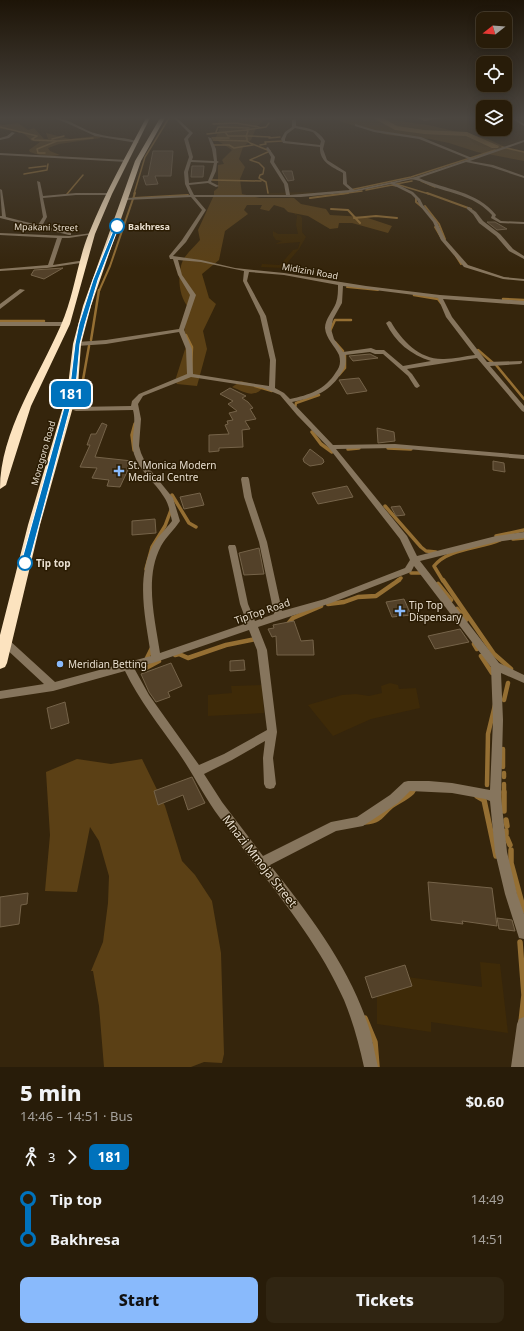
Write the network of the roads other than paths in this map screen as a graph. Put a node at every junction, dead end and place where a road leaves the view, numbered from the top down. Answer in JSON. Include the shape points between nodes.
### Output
{"nodes":[{"id":1,"x":123,"y":168,"type":"edge"},
{"id":2,"x":136,"y":168,"type":"edge"},
{"id":3,"x":188,"y":168,"type":"edge"},
{"id":4,"x":215,"y":168,"type":"edge"},
{"id":5,"x":277,"y":168,"type":"edge"},
{"id":6,"x":337,"y":168,"type":"edge"},
{"id":7,"x":445,"y":168,"type":"edge"},
{"id":8,"x":497,"y":168,"type":"edge"},
{"id":9,"x":524,"y":177,"type":"edge"},
{"id":10,"x":416,"y":178,"type":"junction"},
{"id":11,"x":38,"y":182,"type":"dead end"},
{"id":12,"x":209,"y":182,"type":"junction"},
{"id":13,"x":187,"y":184,"type":"junction"},
{"id":14,"x":393,"y":184,"type":"junction"},
{"id":15,"x":217,"y":186,"type":"dead end"},
{"id":16,"x":0,"y":190,"type":"edge"},
{"id":17,"x":353,"y":191,"type":"junction"},
{"id":18,"x":109,"y":194,"type":"junction"},
{"id":19,"x":41,"y":196,"type":"junction"},
{"id":20,"x":192,"y":196,"type":"junction"},
{"id":21,"x":288,"y":196,"type":"junction"},
{"id":22,"x":126,"y":199,"type":"junction"},
{"id":23,"x":468,"y":208,"type":"dead end"},
{"id":24,"x":2,"y":217,"type":"edge"},
{"id":25,"x":524,"y":223,"type":"edge"},
{"id":26,"x":40,"y":226,"type":"junction"},
{"id":27,"x":92,"y":234,"type":"junction"},
{"id":28,"x":1,"y":235,"type":"edge"},
{"id":29,"x":60,"y":236,"type":"junction"},
{"id":30,"x":76,"y":236,"type":"junction"},
{"id":31,"x":524,"y":258,"type":"edge"},
{"id":32,"x":175,"y":259,"type":"junction"},
{"id":33,"x":85,"y":261,"type":"junction"},
{"id":34,"x":50,"y":266,"type":"junction"},
{"id":35,"x":0,"y":270,"type":"edge"},
{"id":36,"x":247,"y":271,"type":"junction"},
{"id":37,"x":524,"y":280,"type":"edge"},
{"id":38,"x":341,"y":284,"type":"junction"},
{"id":39,"x":22,"y":290,"type":"dead end"},
{"id":40,"x":440,"y":297,"type":"junction"},
{"id":41,"x":524,"y":303,"type":"edge"},
{"id":42,"x":0,"y":308,"type":"edge"},
{"id":43,"x":389,"y":322,"type":"dead end"},
{"id":44,"x":0,"y":324,"type":"edge"},
{"id":45,"x":66,"y":324,"type":"junction"},
{"id":46,"x":181,"y":330,"type":"junction"},
{"id":47,"x":78,"y":344,"type":"junction"},
{"id":48,"x":341,"y":354,"type":"junction"},
{"id":49,"x":479,"y":356,"type":"junction"},
{"id":50,"x":441,"y":361,"type":"junction"},
{"id":51,"x":520,"y":362,"type":"dead end"},
{"id":52,"x":485,"y":364,"type":"junction"},
{"id":53,"x":401,"y":368,"type":"junction"},
{"id":54,"x":190,"y":375,"type":"junction"},
{"id":55,"x":417,"y":386,"type":"dead end"},
{"id":56,"x":272,"y":388,"type":"junction"},
{"id":57,"x":289,"y":401,"type":"junction"},
{"id":58,"x":68,"y":407,"type":"junction"},
{"id":59,"x":136,"y":408,"type":"junction"},
{"id":60,"x":524,"y":410,"type":"edge"},
{"id":61,"x":331,"y":447,"type":"junction"},
{"id":62,"x":524,"y":457,"type":"edge"},
{"id":63,"x":245,"y":479,"type":"dead end"},
{"id":64,"x":0,"y":486,"type":"edge"},
{"id":65,"x":524,"y":535,"type":"edge"},
{"id":66,"x":232,"y":547,"type":"dead end"},
{"id":67,"x":414,"y":560,"type":"junction"},
{"id":68,"x":279,"y":616,"type":"junction"},
{"id":69,"x":253,"y":626,"type":"junction"},
{"id":70,"x":6,"y":643,"type":"junction"},
{"id":71,"x":156,"y":658,"type":"junction"},
{"id":72,"x":0,"y":663,"type":"edge"},
{"id":73,"x":128,"y":666,"type":"junction"},
{"id":74,"x":496,"y":666,"type":"junction"},
{"id":75,"x":524,"y":679,"type":"edge"},
{"id":76,"x":53,"y":687,"type":"junction"},
{"id":77,"x":0,"y":694,"type":"edge"},
{"id":78,"x":272,"y":732,"type":"junction"},
{"id":79,"x":198,"y":771,"type":"junction"},
{"id":80,"x":270,"y":784,"type":"dead end"},
{"id":81,"x":495,"y":797,"type":"junction"},
{"id":82,"x":262,"y":863,"type":"junction"},
{"id":83,"x":524,"y":933,"type":"edge"},
{"id":84,"x":524,"y":1024,"type":"edge"},
{"id":85,"x":371,"y":1067,"type":"edge"},
{"id":86,"x":518,"y":1067,"type":"edge"}],
"edges":[{"from":1,"to":18,"type":"highway"},
{"from":2,"to":22,"type":"highway","name":"Morogoro Road"},
{"from":3,"to":13,"type":"street"},
{"from":4,"to":12,"type":"street"},
{"from":5,"to":21,"type":"street","via":[[288,189]]},
{"from":6,"to":17,"type":"street","via":[[345,173],[345,184]]},
{"from":7,"to":10,"type":"street"},
{"from":8,"to":9,"type":"street"},
{"from":10,"to":14,"type":"street"},
{"from":10,"to":25,"type":"street","via":[[481,202],[488,207],[494,215],[492,217],[497,221]]},
{"from":11,"to":19,"type":"street"},
{"from":12,"to":13,"type":"street"},
{"from":12,"to":15,"type":"street"},
{"from":13,"to":20,"type":"street"},
{"from":14,"to":17,"type":"street"},
{"from":14,"to":37,"type":"street","via":[[418,198],[435,222],[443,239],[466,266],[503,278]]},
{"from":16,"to":24,"type":"street"},
{"from":17,"to":21,"type":"street"},
{"from":18,"to":19,"type":"street"},
{"from":18,"to":27,"type":"highway"},
{"from":19,"to":26,"type":"street","via":[[45,217]]},
{"from":20,"to":21,"type":"street"},
{"from":20,"to":22,"type":"street"},
{"from":20,"to":32,"type":"street","via":[[204,212],[171,256]]},
{"from":22,"to":47,"type":"highway","name":"Morogoro Road","via":[[96,280]]},
{"from":23,"to":31,"type":"street","via":[[475,212],[481,222],[498,235],[511,250]]},
{"from":24,"to":26,"type":"street"},
{"from":26,"to":30,"type":"street"},
{"from":27,"to":30,"type":"street","name":"Mpakani Street"},
{"from":27,"to":33,"type":"highway"},
{"from":28,"to":29,"type":"street","name":"Mpakani Street"},
{"from":29,"to":30,"type":"street","name":"Mpakani Street"},
{"from":29,"to":34,"type":"street"},
{"from":32,"to":36,"type":"street","name":"Midizini Road","via":[[201,261]]},
{"from":32,"to":46,"type":"street","via":[[180,275],[193,295]]},
{"from":33,"to":34,"type":"street"},
{"from":33,"to":45,"type":"highway"},
{"from":34,"to":35,"type":"street"},
{"from":36,"to":38,"type":"street","name":"Midizini Road","via":[[284,274]]},
{"from":36,"to":56,"type":"street","via":[[245,281],[261,312],[271,351],[274,370]]},
{"from":38,"to":40,"type":"street","name":"Midizini Road"},
{"from":38,"to":48,"type":"street","via":[[340,301],[328,323],[328,328]]},
{"from":39,"to":42,"type":"street"},
{"from":40,"to":41,"type":"street","name":"Midizini Road"},
{"from":40,"to":49,"type":"street","via":[[449,317]]},
{"from":43,"to":50,"type":"street","via":[[394,334],[407,347]]},
{"from":44,"to":45,"type":"street"},
{"from":45,"to":64,"type":"highway","via":[[26,406]]},
{"from":46,"to":47,"type":"street"},
{"from":46,"to":54,"type":"street","via":[[189,347]]},
{"from":47,"to":58,"type":"highway","name":"Morogoro Road"},
{"from":48,"to":53,"type":"street","via":[[371,350],[384,352]]},
{"from":48,"to":57,"type":"street","via":[[342,366],[324,391],[315,396]]},
{"from":49,"to":50,"type":"street"},
{"from":49,"to":52,"type":"street"},
{"from":50,"to":53,"type":"street"},
{"from":51,"to":52,"type":"street"},
{"from":52,"to":60,"type":"street"},
{"from":53,"to":55,"type":"street","via":[[410,375]]},
{"from":54,"to":56,"type":"street"},
{"from":54,"to":59,"type":"street","via":[[141,395],[135,401]]},
{"from":56,"to":57,"type":"street"},
{"from":57,"to":61,"type":"street"},
{"from":58,"to":59,"type":"street"},
{"from":58,"to":70,"type":"highway","name":"Morogoro Road","via":[[34,525]]},
{"from":59,"to":71,"type":"street","via":[[136,447],[145,468],[173,507],[176,521],[157,545],[148,567]]},
{"from":61,"to":62,"type":"street","via":[[395,446]]},
{"from":61,"to":67,"type":"street","via":[[404,538]]},
{"from":63,"to":68,"type":"street","via":[[248,497],[263,542]]},
{"from":65,"to":67,"type":"street","name":"TipTop Road","via":[[496,539]]},
{"from":66,"to":69,"type":"street","via":[[244,604]]},
{"from":67,"to":68,"type":"street","name":"TipTop Road","via":[[408,570],[328,601]]},
{"from":67,"to":74,"type":"street"},
{"from":68,"to":69,"type":"street","name":"TipTop Road"},
{"from":69,"to":71,"type":"street","name":"TipTop Road"},
{"from":69,"to":78,"type":"street","via":[[262,650]]},
{"from":70,"to":72,"type":"highway","name":"Morogoro Road"},
{"from":70,"to":76,"type":"street"},
{"from":71,"to":73,"type":"street","name":"TipTop Road"},
{"from":73,"to":76,"type":"street","name":"TipTop Road"},
{"from":73,"to":79,"type":"street","name":"Mnazi Mmoja Street","via":[[137,687]]},
{"from":74,"to":75,"type":"street"},
{"from":74,"to":81,"type":"street","via":[[498,712]]},
{"from":76,"to":77,"type":"street","name":"TipTop Road"},
{"from":78,"to":79,"type":"street"},
{"from":78,"to":80,"type":"street","via":[[268,758]]},
{"from":79,"to":82,"type":"street","name":"Mnazi Mmoja Street","via":[[222,812]]},
{"from":81,"to":82,"type":"street","via":[[485,793],[430,786],[408,786],[394,799],[359,822],[335,826]]},
{"from":81,"to":83,"type":"street","via":[[501,852]]},
{"from":82,"to":85,"type":"street","name":"Mnazi Mmoja Street","via":[[297,908],[346,990],[364,1034]]},
{"from":84,"to":86,"type":"street"}]}
